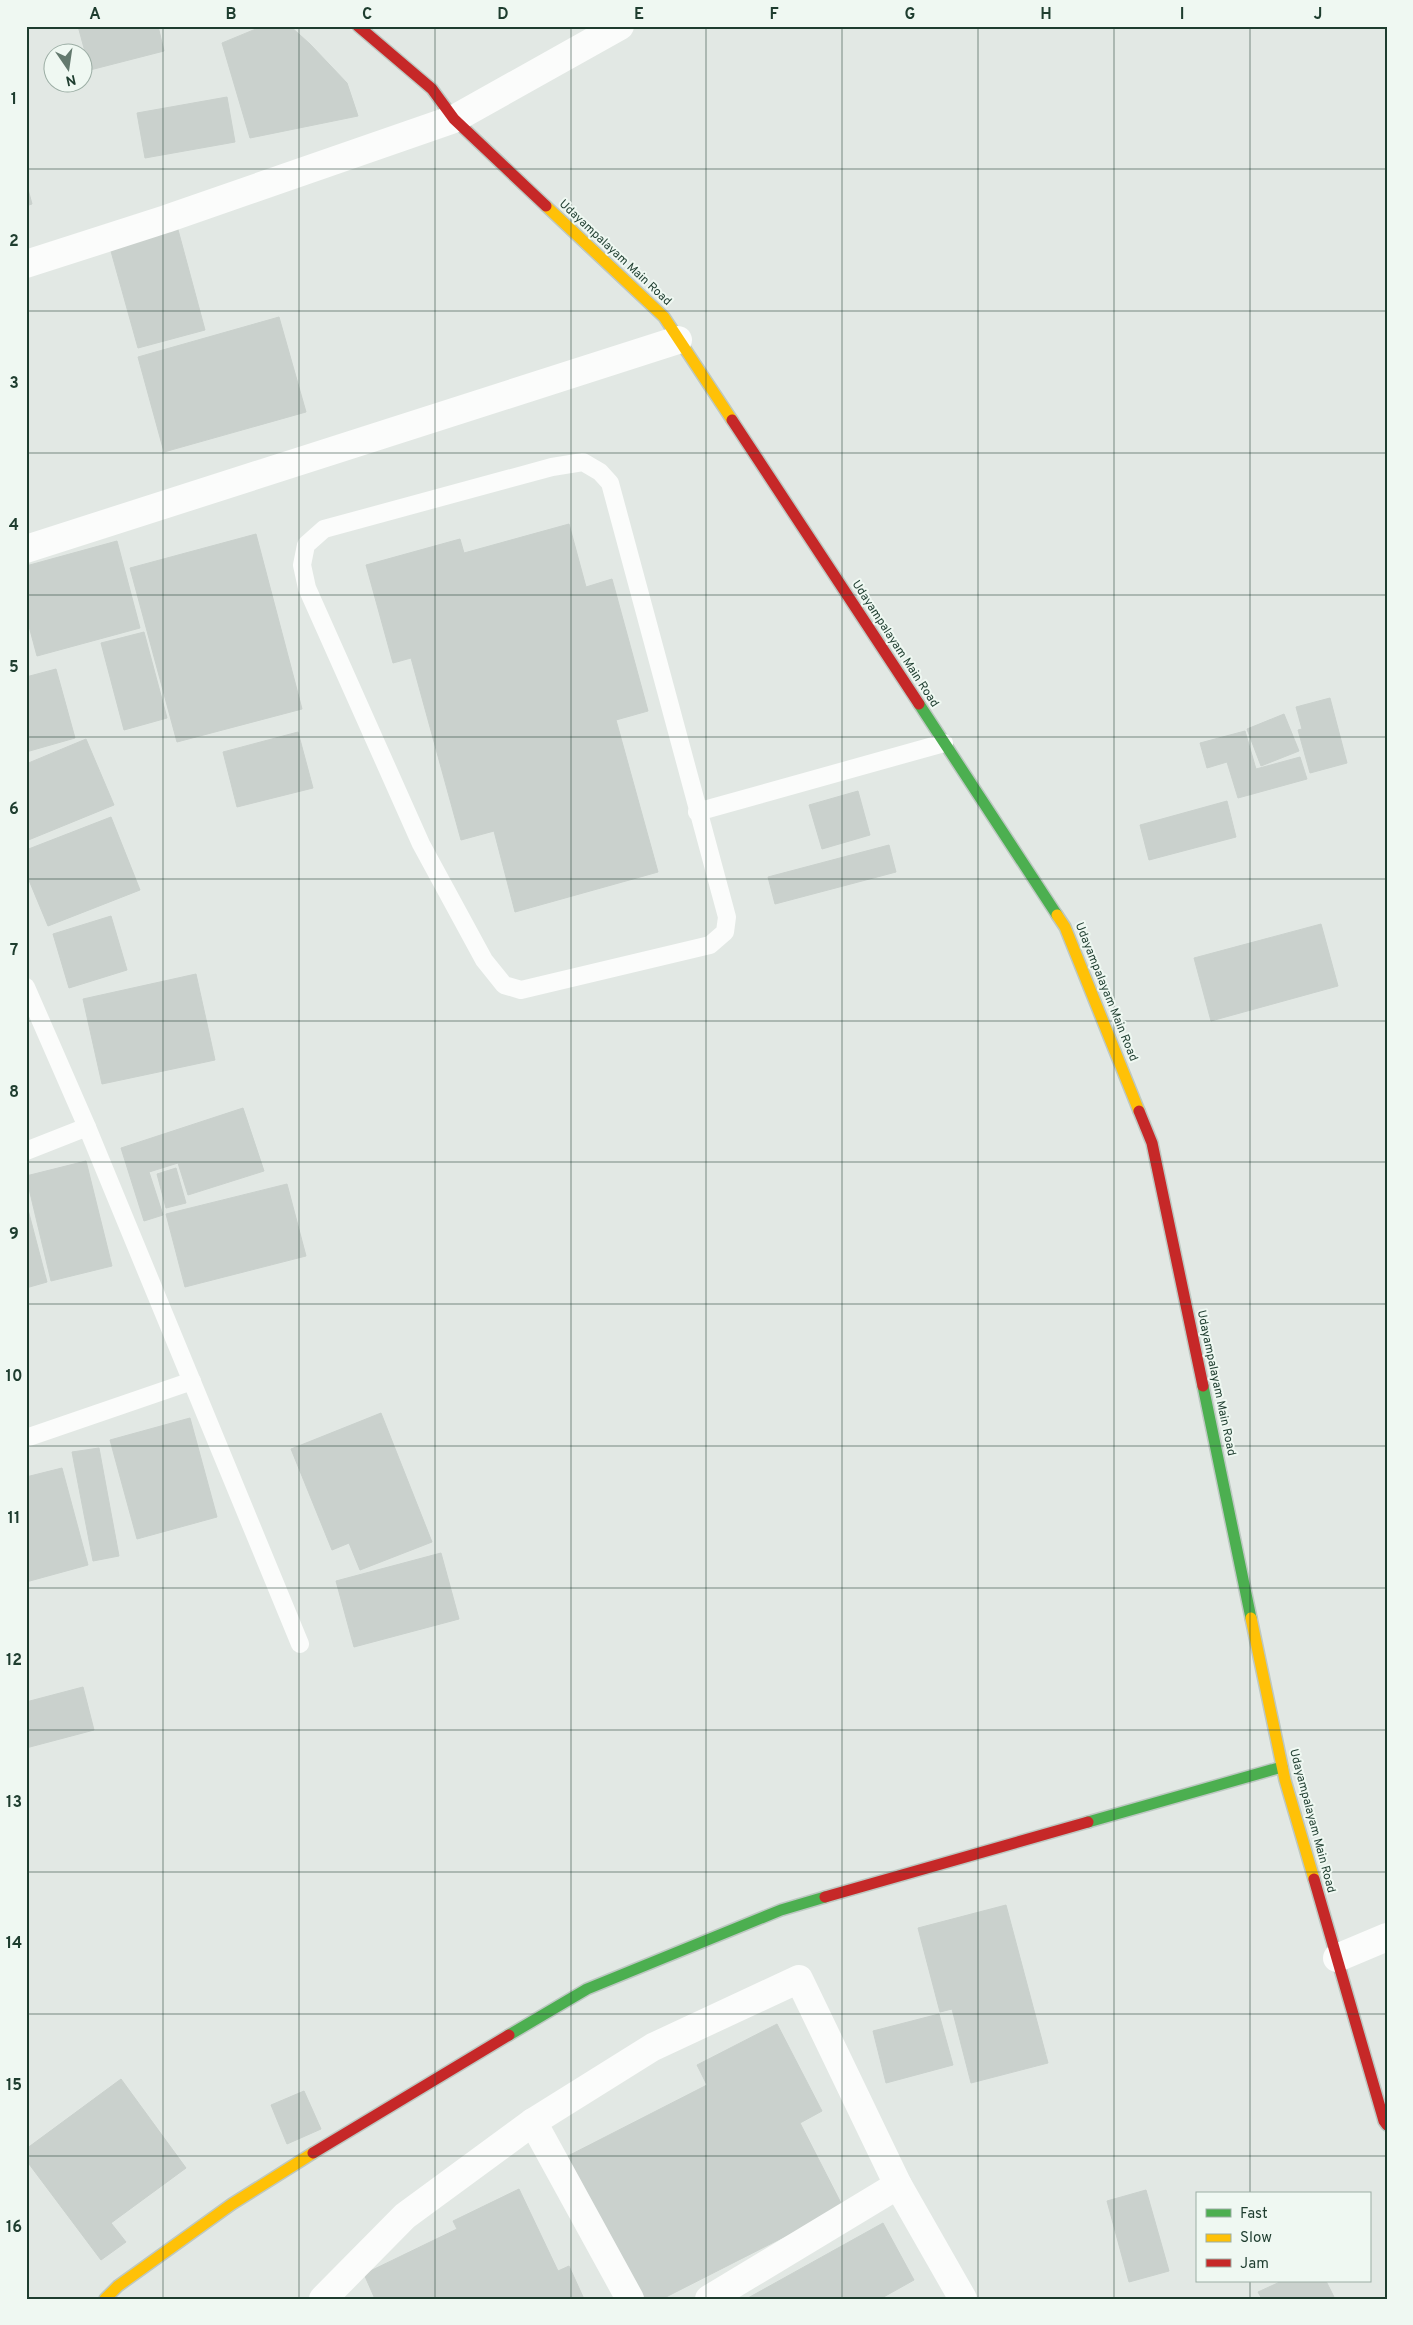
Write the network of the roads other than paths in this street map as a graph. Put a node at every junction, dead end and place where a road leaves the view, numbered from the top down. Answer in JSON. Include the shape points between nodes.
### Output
{"nodes":[{"id":1,"x":358,"y":26,"type":"edge"},
{"id":2,"x":620,"y":26,"type":"edge"},
{"id":3,"x":454,"y":119,"type":"junction"},
{"id":4,"x":26,"y":264,"type":"edge"},
{"id":5,"x":678,"y":340,"type":"junction"},
{"id":6,"x":26,"y":549,"type":"edge"},
{"id":7,"x":944,"y":743,"type":"junction"},
{"id":8,"x":697,"y":812,"type":"junction"},
{"id":9,"x":26,"y":987,"type":"edge"},
{"id":10,"x":87,"y":1127,"type":"junction"},
{"id":11,"x":26,"y":1151,"type":"edge"},
{"id":12,"x":192,"y":1381,"type":"junction"},
{"id":13,"x":26,"y":1438,"type":"edge"},
{"id":14,"x":300,"y":1644,"type":"dead end"},
{"id":15,"x":1282,"y":1766,"type":"junction"},
{"id":16,"x":1387,"y":1937,"type":"edge"},
{"id":17,"x":1336,"y":1958,"type":"junction"},
{"id":18,"x":533,"y":2122,"type":"junction"},
{"id":19,"x":1387,"y":2125,"type":"edge"},
{"id":20,"x":898,"y":2185,"type":"junction"},
{"id":21,"x":953,"y":2295,"type":"edge"},
{"id":22,"x":106,"y":2299,"type":"edge"},
{"id":23,"x":323,"y":2299,"type":"edge"},
{"id":24,"x":630,"y":2299,"type":"edge"},
{"id":25,"x":710,"y":2299,"type":"edge"}],
"edges":[{"from":1,"to":3,"type":"street","name":"Udayampalayam Main Road","via":[[432,89]]},
{"from":2,"to":3,"type":"street"},
{"from":3,"to":4,"type":"street"},
{"from":3,"to":5,"type":"street","name":"Udayampalayam Main Road","via":[[664,317]]},
{"from":5,"to":6,"type":"street"},
{"from":5,"to":7,"type":"street","name":"Udayampalayam Main Road"},
{"from":7,"to":8,"type":"lane"},
{"from":7,"to":15,"type":"street","name":"Udayampalayam Main Road","via":[[1065,927],[1152,1143]]},
{"from":8,"to":8,"type":"lane","via":[[727,917],[725,932],[710,945],[540,986],[521,990],[504,984],[484,960],[421,844],[307,588],[302,565],[306,545],[324,529],[552,467],[583,462],[600,472],[610,483]]},
{"from":9,"to":10,"type":"lane"},
{"from":10,"to":11,"type":"lane"},
{"from":10,"to":12,"type":"lane"},
{"from":12,"to":13,"type":"lane"},
{"from":12,"to":14,"type":"lane"},
{"from":15,"to":17,"type":"street","name":"Udayampalayam Main Road"},
{"from":15,"to":22,"type":"street","via":[[781,1910],[586,1989],[349,2130],[232,2204],[118,2286]]},
{"from":16,"to":17,"type":"street"},
{"from":17,"to":19,"type":"street","name":"Udayampalayam Main Road"},
{"from":18,"to":20,"type":"street","via":[[653,2047],[799,1979]]},
{"from":18,"to":23,"type":"street","via":[[405,2216]]},
{"from":18,"to":24,"type":"street"},
{"from":20,"to":21,"type":"street"},
{"from":20,"to":25,"type":"street"}]}
